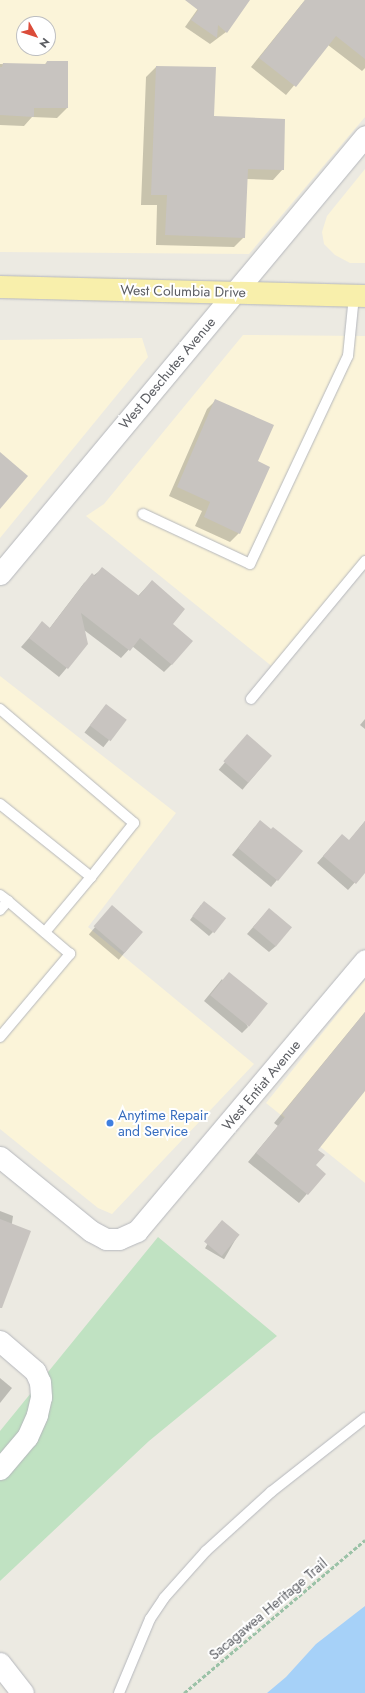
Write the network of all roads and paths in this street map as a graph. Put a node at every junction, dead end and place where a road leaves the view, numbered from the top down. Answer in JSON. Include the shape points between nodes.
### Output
{"nodes":[{"id":1,"x":365,"y":136,"type":"edge"},
{"id":2,"x":0,"y":287,"type":"edge"},
{"id":3,"x":234,"y":292,"type":"junction"},
{"id":4,"x":360,"y":296,"type":"edge"},
{"id":5,"x":143,"y":514,"type":"dead end"},
{"id":6,"x":365,"y":561,"type":"edge"},
{"id":7,"x":0,"y":574,"type":"edge"},
{"id":8,"x":251,"y":699,"type":"dead end"},
{"id":9,"x":0,"y":709,"type":"edge"},
{"id":10,"x":0,"y":804,"type":"edge"},
{"id":11,"x":91,"y":877,"type":"junction"},
{"id":12,"x":4,"y":898,"type":"edge"},
{"id":13,"x":0,"y":910,"type":"edge"},
{"id":14,"x":45,"y":932,"type":"junction"},
{"id":15,"x":365,"y":960,"type":"edge"},
{"id":16,"x":0,"y":1037,"type":"edge"},
{"id":17,"x":0,"y":1157,"type":"edge"},
{"id":18,"x":0,"y":1341,"type":"edge"},
{"id":19,"x":365,"y":1418,"type":"edge"},
{"id":20,"x":0,"y":1469,"type":"edge"},
{"id":21,"x":365,"y":1540,"type":"edge"},
{"id":22,"x":0,"y":1664,"type":"edge"},
{"id":23,"x":23,"y":1693,"type":"edge"},
{"id":24,"x":120,"y":1693,"type":"edge"},
{"id":25,"x":184,"y":1693,"type":"edge"}],
"edges":[{"from":1,"to":3,"type":"street","name":"West Deschutes Avenue"},
{"from":2,"to":3,"type":"main road","name":"West Columbia Drive"},
{"from":3,"to":4,"type":"main road","name":"West Columbia Drive"},
{"from":3,"to":7,"type":"street","name":"West Deschutes Avenue"},
{"from":4,"to":5,"type":"lane","via":[[348,356],[250,564]]},
{"from":6,"to":8,"type":"lane"},
{"from":9,"to":11,"type":"lane","via":[[134,823]]},
{"from":10,"to":11,"type":"lane"},
{"from":11,"to":14,"type":"lane"},
{"from":12,"to":13,"type":"lane"},
{"from":12,"to":14,"type":"lane"},
{"from":14,"to":16,"type":"lane","via":[[70,954]]},
{"from":15,"to":17,"type":"street","name":"West Entiat Avenue","via":[[137,1231],[119,1239],[106,1239],[91,1231]]},
{"from":18,"to":20,"type":"street","via":[[35,1370],[40,1382],[37,1415],[27,1437]]},
{"from":19,"to":24,"type":"lane","via":[[271,1492],[206,1551],[164,1598],[150,1619]]},
{"from":21,"to":25,"type":"path","name":"Sacagawea Heritage Trail"},
{"from":22,"to":23,"type":"street"}]}
